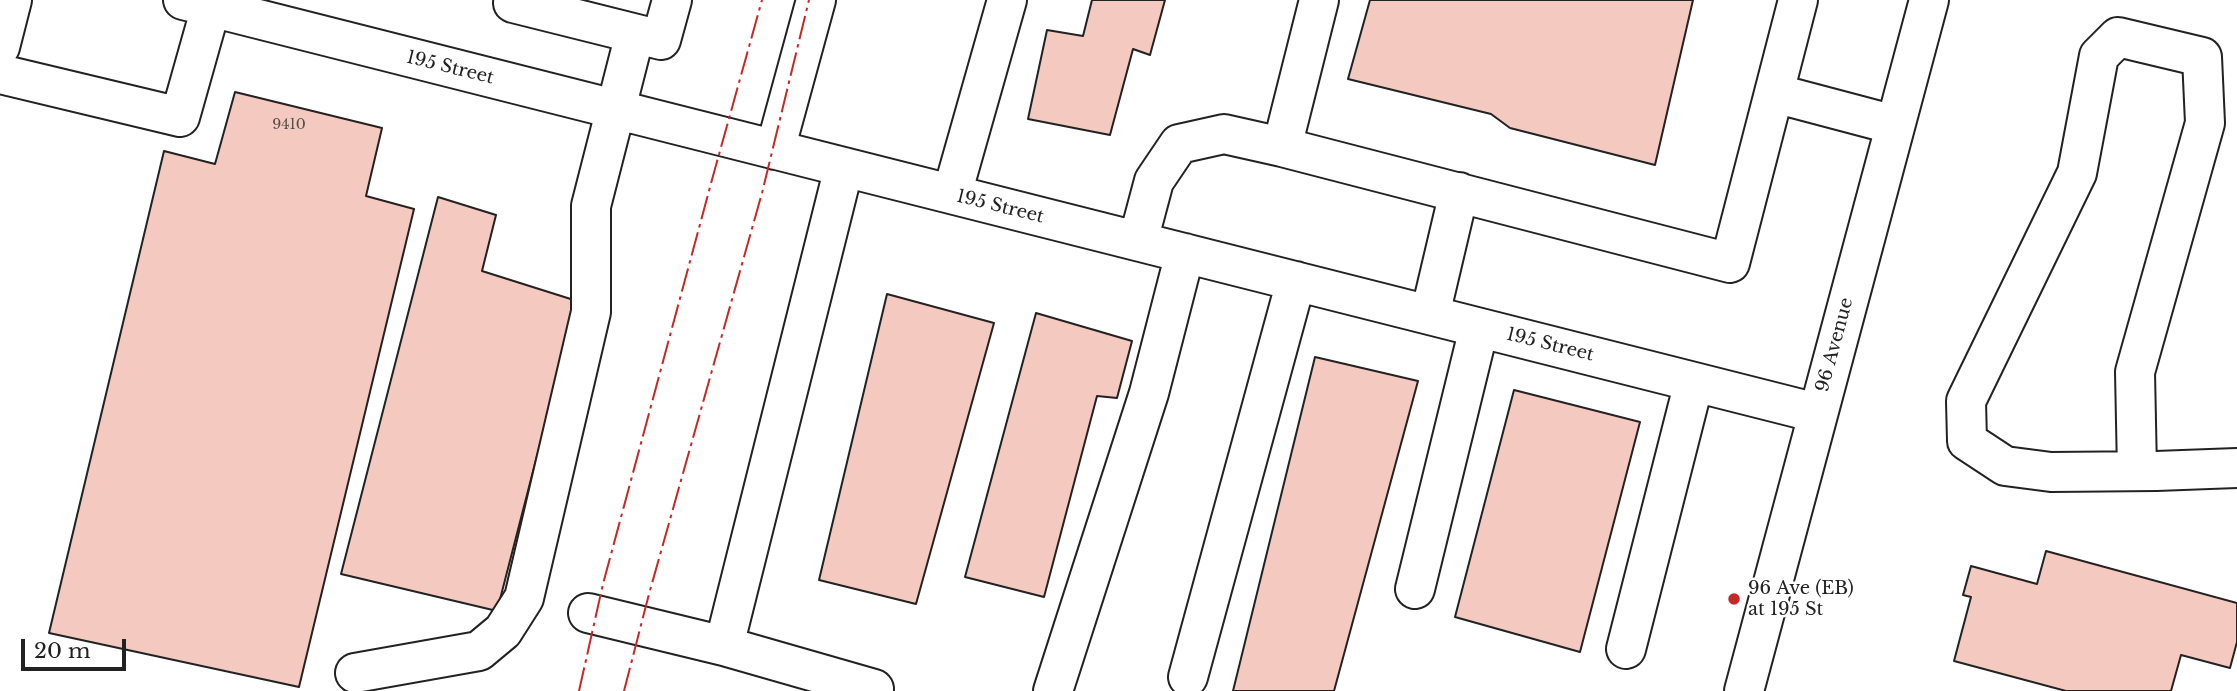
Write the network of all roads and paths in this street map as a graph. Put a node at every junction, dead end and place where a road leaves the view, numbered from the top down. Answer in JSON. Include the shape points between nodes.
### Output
{"nodes":[{"id":1,"x":12,"y":0,"type":"edge"},
{"id":2,"x":514,"y":0,"type":"edge"},
{"id":3,"x":672,"y":0,"type":"edge"},
{"id":4,"x":816,"y":0,"type":"edge"},
{"id":5,"x":1007,"y":0,"type":"edge"},
{"id":6,"x":1319,"y":0,"type":"edge"},
{"id":7,"x":1798,"y":0,"type":"edge"},
{"id":8,"x":1928,"y":0,"type":"edge"},
{"id":9,"x":197,"y":4,"type":"edge"},
{"id":10,"x":280,"y":12,"type":"edge"},
{"id":11,"x":635,"y":34,"type":"junction"},
{"id":12,"x":0,"y":47,"type":"edge"},
{"id":13,"x":0,"y":74,"type":"edge"},
{"id":14,"x":1774,"y":93,"type":"junction"},
{"id":15,"x":615,"y":110,"type":"junction"},
{"id":16,"x":1895,"y":125,"type":"junction"},
{"id":17,"x":1282,"y":147,"type":"junction"},
{"id":18,"x":775,"y":150,"type":"junction"},
{"id":19,"x":844,"y":167,"type":"junction"},
{"id":20,"x":1459,"y":192,"type":"junction"},
{"id":21,"x":952,"y":194,"type":"junction"},
{"id":22,"x":1138,"y":241,"type":"junction"},
{"id":23,"x":1185,"y":253,"type":"junction"},
{"id":24,"x":1296,"y":281,"type":"junction"},
{"id":25,"x":1430,"y":315,"type":"junction"},
{"id":26,"x":1479,"y":327,"type":"junction"},
{"id":27,"x":1694,"y":382,"type":"junction"},
{"id":28,"x":1817,"y":413,"type":"junction"},
{"id":29,"x":2237,"y":468,"type":"edge"},
{"id":30,"x":2137,"y":471,"type":"junction"},
{"id":31,"x":1415,"y":589,"type":"dead end"},
{"id":32,"x":588,"y":613,"type":"dead end"},
{"id":33,"x":724,"y":646,"type":"junction"},
{"id":34,"x":1626,"y":649,"type":"dead end"},
{"id":35,"x":355,"y":673,"type":"dead end"},
{"id":36,"x":1188,"y":677,"type":"dead end"},
{"id":37,"x":874,"y":689,"type":"dead end"},
{"id":38,"x":1053,"y":691,"type":"edge"},
{"id":39,"x":1744,"y":691,"type":"edge"}],
"edges":[{"from":1,"to":12,"type":"street"},
{"from":2,"to":11,"type":"street"},
{"from":3,"to":11,"type":"street","via":[[661,40]]},
{"from":4,"to":18,"type":"street"},
{"from":5,"to":21,"type":"street"},
{"from":6,"to":17,"type":"street"},
{"from":7,"to":14,"type":"street"},
{"from":8,"to":16,"type":"street","name":"96 Avenue"},
{"from":9,"to":10,"type":"street","name":"195 Street"},
{"from":9,"to":13,"type":"street","via":[[180,117]]},
{"from":10,"to":15,"type":"street","name":"195 Street"},
{"from":11,"to":15,"type":"street"},
{"from":14,"to":16,"type":"street"},
{"from":14,"to":20,"type":"street","via":[[1730,263]]},
{"from":15,"to":18,"type":"street","name":"195 Street"},
{"from":15,"to":35,"type":"street","via":[[592,206],[591,312],[524,598],[503,631],[480,651]]},
{"from":16,"to":28,"type":"street","name":"96 Avenue"},
{"from":17,"to":20,"type":"street"},
{"from":17,"to":22,"type":"street","via":[[1224,134],[1179,144],[1154,181]]},
{"from":18,"to":19,"type":"street","name":"195 Street"},
{"from":19,"to":21,"type":"street","name":"195 Street"},
{"from":19,"to":33,"type":"street"},
{"from":20,"to":25,"type":"street"},
{"from":21,"to":22,"type":"street","name":"195 Street"},
{"from":22,"to":23,"type":"street","name":"195 Street"},
{"from":23,"to":24,"type":"street","name":"195 Street"},
{"from":23,"to":38,"type":"street","via":[[1149,393]]},
{"from":24,"to":25,"type":"street","name":"195 Street"},
{"from":24,"to":36,"type":"street"},
{"from":25,"to":26,"type":"street","name":"195 Street"},
{"from":26,"to":27,"type":"street","name":"195 Street"},
{"from":26,"to":31,"type":"street"},
{"from":27,"to":28,"type":"street","name":"195 Street"},
{"from":27,"to":34,"type":"street"},
{"from":28,"to":39,"type":"street","name":"96 Avenue"},
{"from":29,"to":30,"type":"street"},
{"from":30,"to":30,"type":"street","via":[[2051,472],[2005,466],[1967,441],[1966,401],[2077,173],[2099,56],[2118,37],[2202,57],[2205,123],[2135,372]]},
{"from":32,"to":33,"type":"street"},
{"from":33,"to":37,"type":"street"}]}
